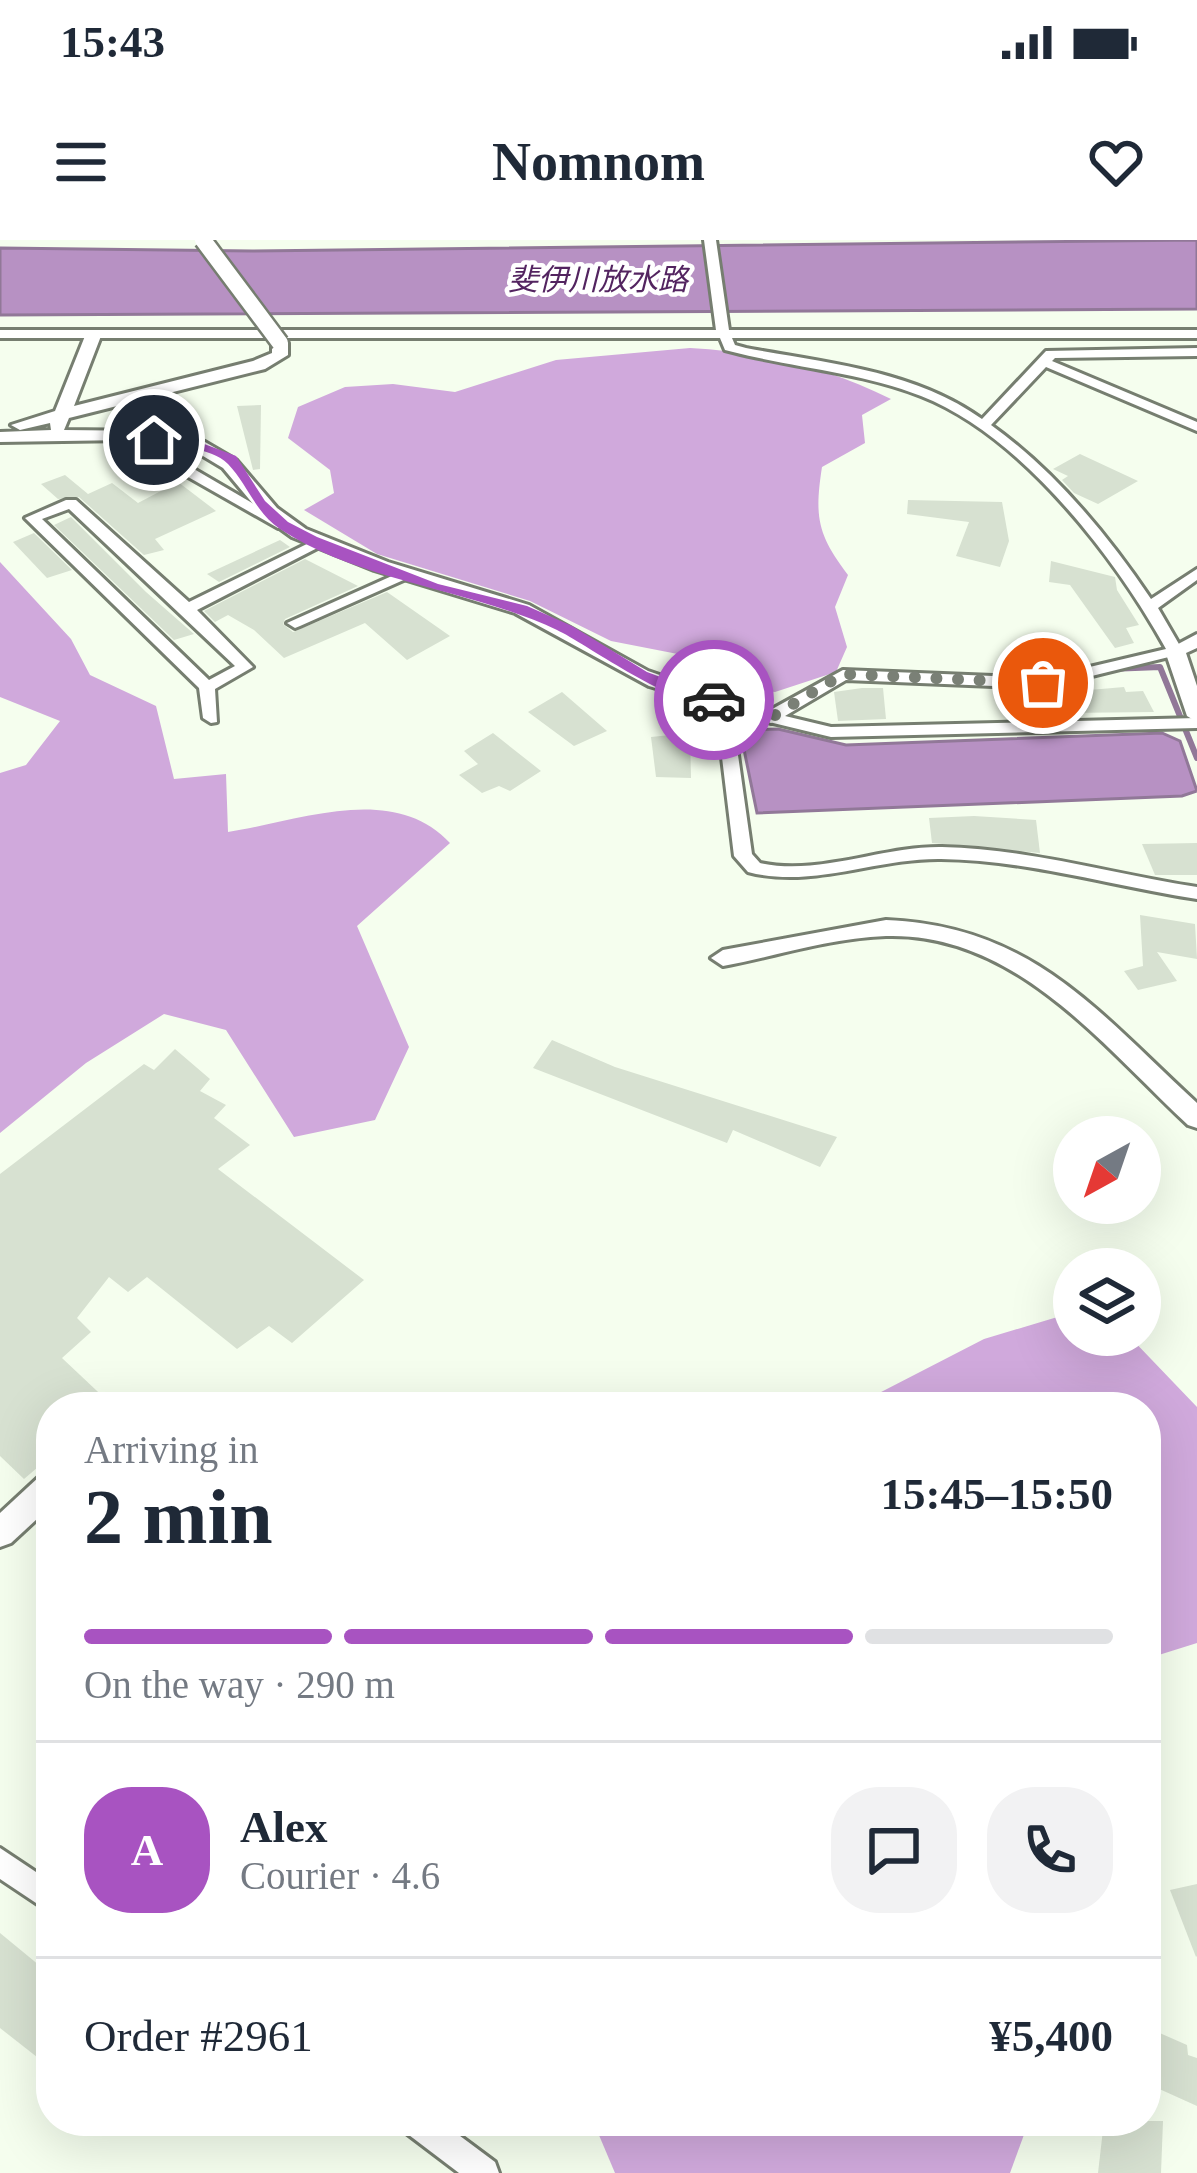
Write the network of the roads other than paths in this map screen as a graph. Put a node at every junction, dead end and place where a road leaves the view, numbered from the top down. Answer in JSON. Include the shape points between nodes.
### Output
{"nodes":[{"id":1,"x":203,"y":240,"type":"edge"},
{"id":2,"x":710,"y":240,"type":"edge"},
{"id":3,"x":721,"y":327,"type":"junction"},
{"id":4,"x":0,"y":334,"type":"edge"},
{"id":5,"x":1197,"y":334,"type":"edge"},
{"id":6,"x":93,"y":336,"type":"junction"},
{"id":7,"x":1197,"y":352,"type":"edge"},
{"id":8,"x":1044,"y":362,"type":"junction"},
{"id":9,"x":984,"y":425,"type":"junction"},
{"id":10,"x":57,"y":426,"type":"junction"},
{"id":11,"x":1197,"y":427,"type":"edge"},
{"id":12,"x":0,"y":433,"type":"edge"},
{"id":13,"x":165,"y":458,"type":"dead end"},
{"id":14,"x":283,"y":525,"type":"junction"},
{"id":15,"x":320,"y":543,"type":"junction"},
{"id":16,"x":1197,"y":574,"type":"edge"},
{"id":17,"x":404,"y":575,"type":"junction"},
{"id":18,"x":1152,"y":605,"type":"junction"},
{"id":19,"x":187,"y":609,"type":"junction"},
{"id":20,"x":295,"y":623,"type":"dead end"},
{"id":21,"x":1197,"y":640,"type":"edge"},
{"id":22,"x":1174,"y":651,"type":"junction"},
{"id":23,"x":207,"y":687,"type":"junction"},
{"id":24,"x":742,"y":709,"type":"junction"},
{"id":25,"x":211,"y":718,"type":"dead end"},
{"id":26,"x":770,"y":718,"type":"junction"},
{"id":27,"x":1197,"y":720,"type":"edge"},
{"id":28,"x":1197,"y":893,"type":"edge"},
{"id":29,"x":722,"y":958,"type":"dead end"},
{"id":30,"x":1197,"y":1118,"type":"edge"},
{"id":31,"x":36,"y":1497,"type":"edge"},
{"id":32,"x":6,"y":1520,"type":"edge"},
{"id":33,"x":0,"y":1862,"type":"edge"},
{"id":34,"x":36,"y":1888,"type":"edge"},
{"id":35,"x":436,"y":2136,"type":"edge"},
{"id":36,"x":484,"y":2173,"type":"edge"}],
"edges":[{"from":1,"to":10,"type":"street","bridge":true,"via":[[280,343],[280,355]]},
{"from":2,"to":3,"type":"street"},
{"from":3,"to":5,"type":"street"},
{"from":3,"to":6,"type":"street"},
{"from":3,"to":9,"type":"street","via":[[741,351],[933,395]]},
{"from":4,"to":6,"type":"street"},
{"from":6,"to":10,"type":"street"},
{"from":7,"to":8,"type":"street","via":[[1051,354]]},
{"from":8,"to":9,"type":"street"},
{"from":8,"to":11,"type":"street"},
{"from":9,"to":18,"type":"street","via":[[1094,532]]},
{"from":10,"to":12,"type":"street"},
{"from":10,"to":14,"type":"street","via":[[194,444],[231,459]]},
{"from":13,"to":14,"type":"street"},
{"from":14,"to":15,"type":"street"},
{"from":15,"to":17,"type":"street"},
{"from":15,"to":19,"type":"street"},
{"from":16,"to":18,"type":"street"},
{"from":17,"to":20,"type":"street"},
{"from":17,"to":24,"type":"street","via":[[522,609],[641,676]]},
{"from":18,"to":22,"type":"street"},
{"from":19,"to":23,"type":"street","via":[[245,667]]},
{"from":19,"to":23,"type":"street","via":[[71,503],[32,518]]},
{"from":21,"to":22,"type":"street"},
{"from":22,"to":26,"type":"street","via":[[1043,683],[843,674]]},
{"from":22,"to":27,"type":"street"},
{"from":23,"to":25,"type":"street"},
{"from":24,"to":26,"type":"street"},
{"from":24,"to":28,"type":"street","via":[[728,741],[743,856],[754,868],[778,872],[907,854],[1054,864]]},
{"from":26,"to":27,"type":"street","via":[[831,732]]},
{"from":29,"to":30,"type":"street","via":[[887,928],[980,939],[1062,995]]},
{"from":31,"to":32,"type":"street"},
{"from":33,"to":34,"type":"street"},
{"from":35,"to":36,"type":"street"}]}
